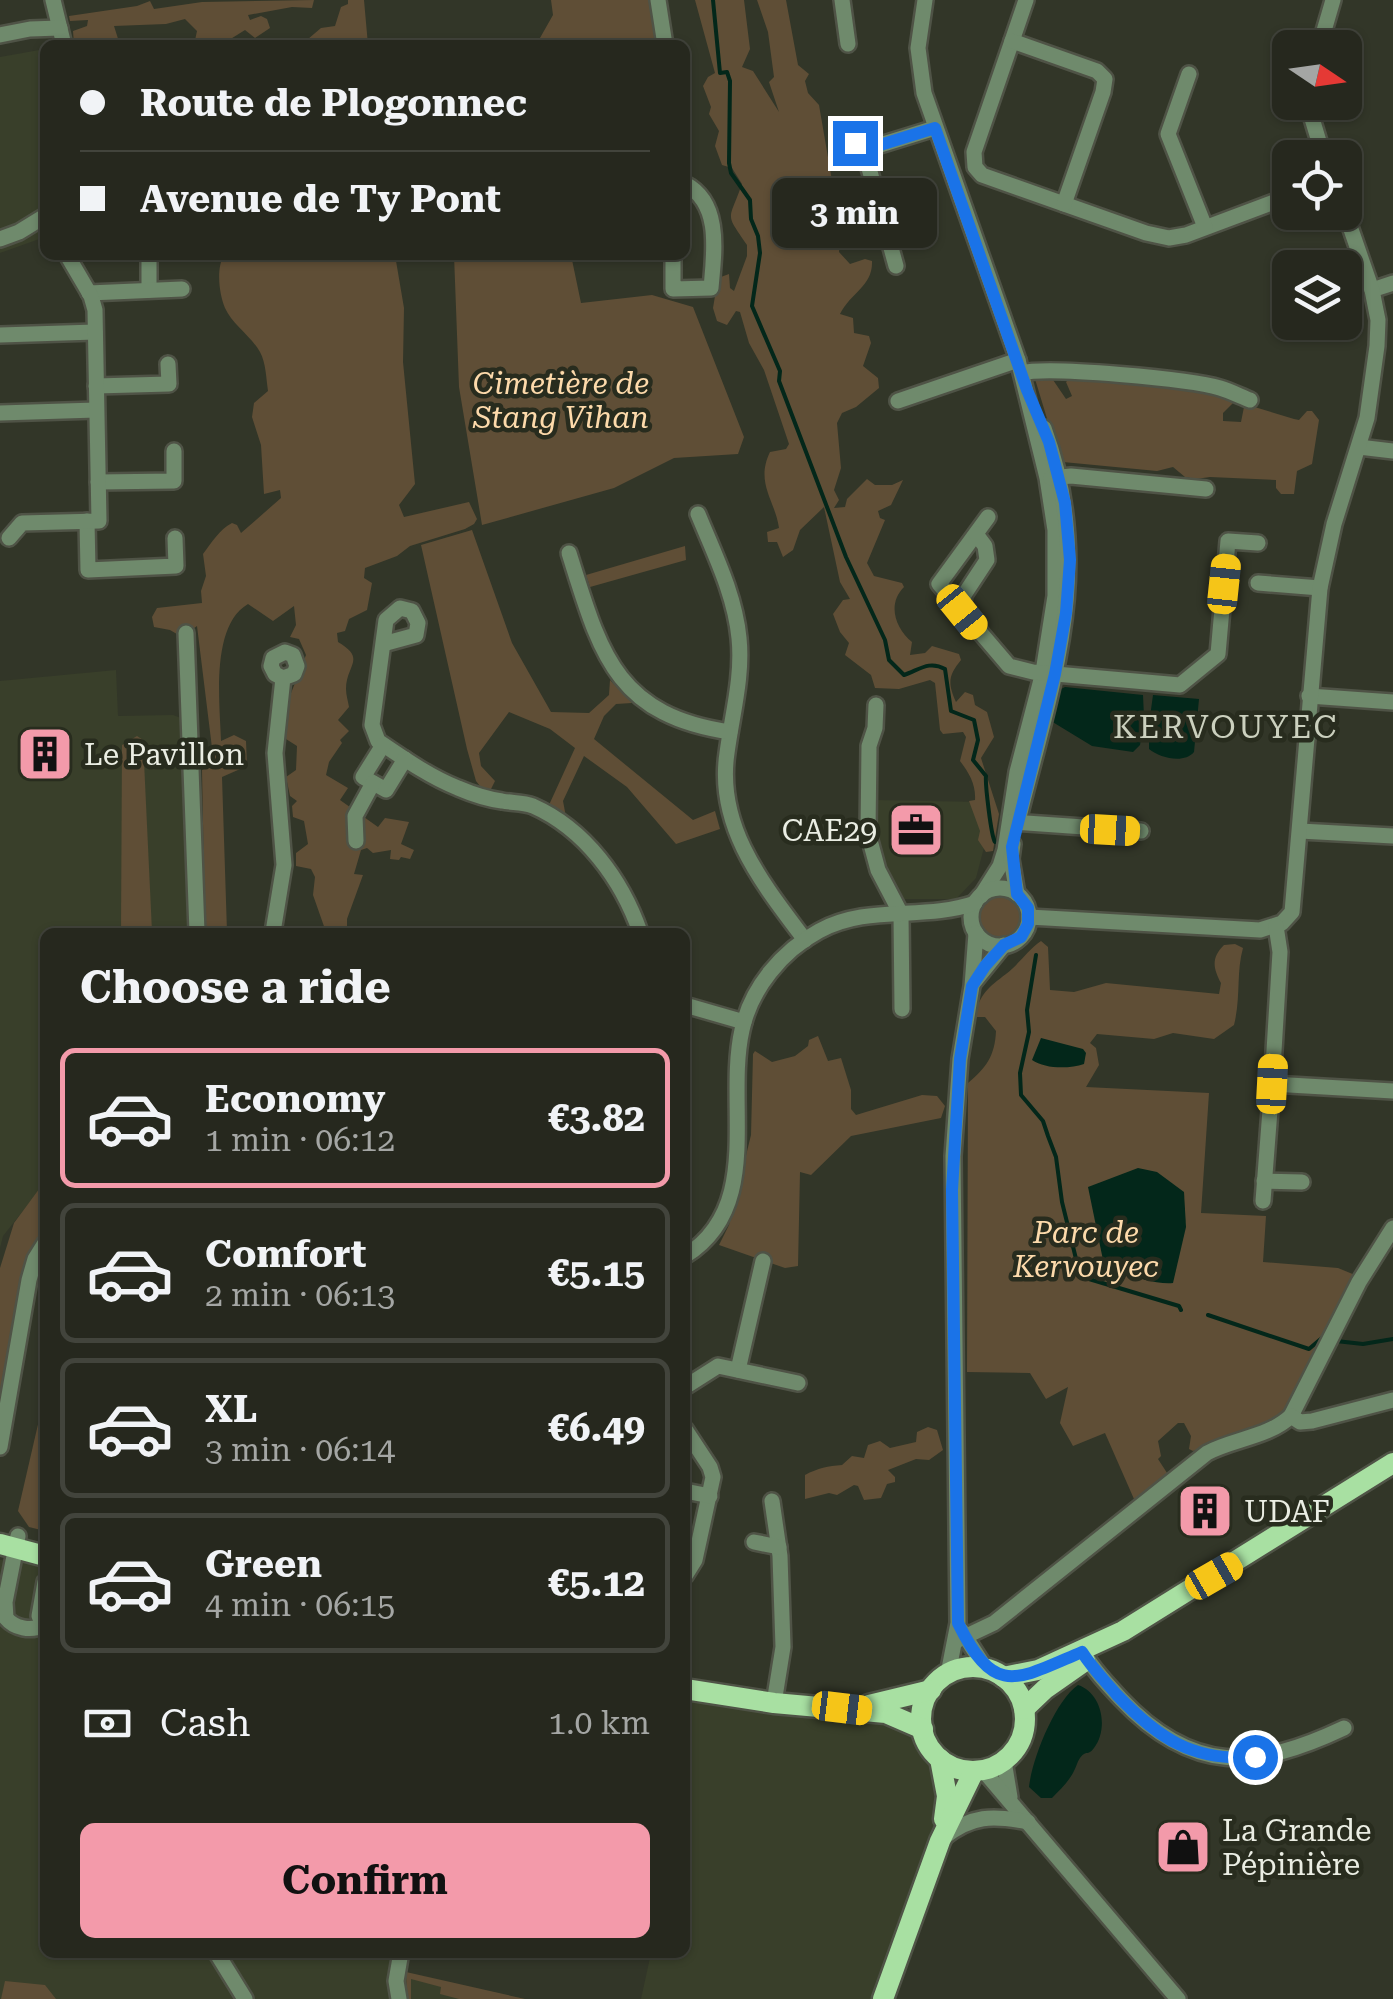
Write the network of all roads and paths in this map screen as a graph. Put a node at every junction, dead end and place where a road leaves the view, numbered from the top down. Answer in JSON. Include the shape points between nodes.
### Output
{"nodes":[{"id":1,"x":52,"y":0,"type":"edge"},
{"id":2,"x":658,"y":0,"type":"edge"},
{"id":3,"x":842,"y":0,"type":"edge"},
{"id":4,"x":925,"y":0,"type":"edge"},
{"id":5,"x":1026,"y":0,"type":"edge"},
{"id":6,"x":1333,"y":0,"type":"edge"},
{"id":7,"x":60,"y":28,"type":"junction"},
{"id":8,"x":1325,"y":30,"type":"edge"},
{"id":9,"x":0,"y":35,"type":"edge"},
{"id":10,"x":63,"y":40,"type":"edge"},
{"id":11,"x":664,"y":40,"type":"edge"},
{"id":12,"x":1012,"y":42,"type":"junction"},
{"id":13,"x":848,"y":44,"type":"dead end"},
{"id":14,"x":1189,"y":74,"type":"dead end"},
{"id":15,"x":935,"y":128,"type":"junction"},
{"id":16,"x":690,"y":188,"type":"edge"},
{"id":17,"x":1272,"y":202,"type":"edge"},
{"id":18,"x":1064,"y":204,"type":"junction"},
{"id":19,"x":40,"y":220,"type":"edge"},
{"id":20,"x":1204,"y":227,"type":"junction"},
{"id":21,"x":1351,"y":230,"type":"edge"},
{"id":22,"x":0,"y":240,"type":"edge"},
{"id":23,"x":70,"y":260,"type":"edge"},
{"id":24,"x":149,"y":260,"type":"edge"},
{"id":25,"x":673,"y":260,"type":"edge"},
{"id":26,"x":896,"y":266,"type":"dead end"},
{"id":27,"x":1393,"y":283,"type":"edge"},
{"id":28,"x":182,"y":289,"type":"dead end"},
{"id":29,"x":149,"y":290,"type":"junction"},
{"id":30,"x":1372,"y":290,"type":"junction"},
{"id":31,"x":89,"y":293,"type":"junction"},
{"id":32,"x":95,"y":332,"type":"junction"},
{"id":33,"x":0,"y":335,"type":"edge"},
{"id":34,"x":168,"y":364,"type":"dead end"},
{"id":35,"x":1020,"y":366,"type":"junction"},
{"id":36,"x":96,"y":386,"type":"junction"},
{"id":37,"x":1250,"y":400,"type":"dead end"},
{"id":38,"x":898,"y":401,"type":"dead end"},
{"id":39,"x":96,"y":410,"type":"junction"},
{"id":40,"x":0,"y":413,"type":"edge"},
{"id":41,"x":1359,"y":448,"type":"junction"},
{"id":42,"x":174,"y":451,"type":"dead end"},
{"id":43,"x":1393,"y":452,"type":"edge"},
{"id":44,"x":1053,"y":477,"type":"junction"},
{"id":45,"x":98,"y":482,"type":"junction"},
{"id":46,"x":1206,"y":488,"type":"dead end"},
{"id":47,"x":698,"y":514,"type":"dead end"},
{"id":48,"x":988,"y":517,"type":"dead end"},
{"id":49,"x":87,"y":521,"type":"junction"},
{"id":50,"x":976,"y":534,"type":"junction"},
{"id":51,"x":9,"y":538,"type":"dead end"},
{"id":52,"x":175,"y":538,"type":"dead end"},
{"id":53,"x":1258,"y":544,"type":"dead end"},
{"id":54,"x":569,"y":553,"type":"dead end"},
{"id":55,"x":1258,"y":583,"type":"dead end"},
{"id":56,"x":1320,"y":588,"type":"junction"},
{"id":57,"x":962,"y":612,"type":"junction"},
{"id":58,"x":186,"y":633,"type":"dead end"},
{"id":59,"x":383,"y":644,"type":"dead end"},
{"id":60,"x":1049,"y":673,"type":"junction"},
{"id":61,"x":284,"y":678,"type":"dead end"},
{"id":62,"x":1309,"y":696,"type":"junction"},
{"id":63,"x":1393,"y":702,"type":"edge"},
{"id":64,"x":876,"y":705,"type":"dead end"},
{"id":65,"x":730,"y":732,"type":"junction"},
{"id":66,"x":383,"y":745,"type":"junction"},
{"id":67,"x":405,"y":759,"type":"junction"},
{"id":68,"x":373,"y":783,"type":"junction"},
{"id":69,"x":1014,"y":823,"type":"junction"},
{"id":70,"x":1300,"y":831,"type":"junction"},
{"id":71,"x":1141,"y":832,"type":"dead end"},
{"id":72,"x":1393,"y":836,"type":"edge"},
{"id":73,"x":356,"y":841,"type":"dead end"},
{"id":74,"x":1017,"y":894,"type":"junction"},
{"id":75,"x":978,"y":899,"type":"junction"},
{"id":76,"x":949,"y":912,"type":"junction"},
{"id":77,"x":901,"y":914,"type":"junction"},
{"id":78,"x":1029,"y":916,"type":"junction"},
{"id":79,"x":1276,"y":926,"type":"junction"},
{"id":80,"x":197,"y":928,"type":"edge"},
{"id":81,"x":274,"y":928,"type":"edge"},
{"id":82,"x":638,"y":928,"type":"edge"},
{"id":83,"x":974,"y":929,"type":"junction"},
{"id":84,"x":805,"y":940,"type":"junction"},
{"id":85,"x":1004,"y":945,"type":"junction"},
{"id":86,"x":972,"y":986,"type":"junction"},
{"id":87,"x":902,"y":1009,"type":"dead end"},
{"id":88,"x":690,"y":1011,"type":"edge"},
{"id":89,"x":744,"y":1022,"type":"junction"},
{"id":90,"x":1272,"y":1084,"type":"junction"},
{"id":91,"x":1393,"y":1091,"type":"edge"},
{"id":92,"x":1264,"y":1181,"type":"junction"},
{"id":93,"x":1302,"y":1182,"type":"dead end"},
{"id":94,"x":1262,"y":1201,"type":"dead end"},
{"id":95,"x":1393,"y":1228,"type":"edge"},
{"id":96,"x":40,"y":1251,"type":"edge"},
{"id":97,"x":690,"y":1252,"type":"edge"},
{"id":98,"x":763,"y":1261,"type":"dead end"},
{"id":99,"x":738,"y":1370,"type":"junction"},
{"id":100,"x":798,"y":1383,"type":"dead end"},
{"id":101,"x":690,"y":1384,"type":"edge"},
{"id":102,"x":1393,"y":1400,"type":"edge"},
{"id":103,"x":1291,"y":1416,"type":"junction"},
{"id":104,"x":690,"y":1437,"type":"edge"},
{"id":105,"x":0,"y":1447,"type":"edge"},
{"id":106,"x":1393,"y":1463,"type":"edge"},
{"id":107,"x":690,"y":1492,"type":"edge"},
{"id":108,"x":710,"y":1496,"type":"junction"},
{"id":109,"x":772,"y":1501,"type":"dead end"},
{"id":110,"x":8,"y":1540,"type":"edge"},
{"id":111,"x":754,"y":1542,"type":"dead end"},
{"id":112,"x":40,"y":1543,"type":"edge"},
{"id":113,"x":779,"y":1546,"type":"junction"},
{"id":114,"x":40,"y":1554,"type":"edge"},
{"id":115,"x":690,"y":1565,"type":"edge"},
{"id":116,"x":40,"y":1628,"type":"edge"},
{"id":117,"x":960,"y":1634,"type":"junction"},
{"id":118,"x":1085,"y":1656,"type":"junction"},
{"id":119,"x":994,"y":1673,"type":"junction"},
{"id":120,"x":948,"y":1674,"type":"junction"},
{"id":121,"x":690,"y":1690,"type":"edge"},
{"id":122,"x":931,"y":1690,"type":"junction"},
{"id":123,"x":774,"y":1704,"type":"junction"},
{"id":124,"x":842,"y":1708,"type":"junction"},
{"id":125,"x":1024,"y":1710,"type":"junction"},
{"id":126,"x":1344,"y":1728,"type":"dead end"},
{"id":127,"x":922,"y":1730,"type":"junction"},
{"id":128,"x":940,"y":1759,"type":"junction"},
{"id":129,"x":1004,"y":1761,"type":"junction"},
{"id":130,"x":979,"y":1771,"type":"junction"},
{"id":131,"x":1011,"y":1801,"type":"junction"},
{"id":132,"x":1028,"y":1822,"type":"junction"},
{"id":133,"x":940,"y":1841,"type":"junction"},
{"id":134,"x":220,"y":1958,"type":"edge"},
{"id":135,"x":400,"y":1958,"type":"edge"},
{"id":136,"x":245,"y":1999,"type":"edge"},
{"id":137,"x":399,"y":1999,"type":"edge"},
{"id":138,"x":883,"y":1999,"type":"edge"},
{"id":139,"x":1177,"y":1999,"type":"edge"}],
"edges":[{"from":1,"to":7,"type":"street"},
{"from":2,"to":11,"type":"street"},
{"from":3,"to":13,"type":"street"},
{"from":4,"to":15,"type":"street","via":[[919,60]]},
{"from":5,"to":12,"type":"street"},
{"from":6,"to":8,"type":"street"},
{"from":7,"to":9,"type":"street"},
{"from":7,"to":10,"type":"street"},
{"from":12,"to":18,"type":"street","via":[[973,162],[982,175]]},
{"from":12,"to":18,"type":"street","via":[[1097,71],[1104,80]]},
{"from":14,"to":20,"type":"street","via":[[1168,134]]},
{"from":15,"to":26,"type":"street","via":[[859,147]]},
{"from":15,"to":35,"type":"street"},
{"from":16,"to":25,"type":"street","via":[[711,215],[711,288],[673,289]]},
{"from":17,"to":20,"type":"street"},
{"from":18,"to":20,"type":"street","via":[[1158,237],[1178,238]]},
{"from":19,"to":22,"type":"street"},
{"from":21,"to":30,"type":"street"},
{"from":23,"to":31,"type":"street"},
{"from":24,"to":29,"type":"street"},
{"from":27,"to":30,"type":"street"},
{"from":28,"to":29,"type":"street"},
{"from":29,"to":31,"type":"street"},
{"from":30,"to":41,"type":"street","via":[[1377,346]]},
{"from":31,"to":32,"type":"street"},
{"from":32,"to":33,"type":"street"},
{"from":32,"to":36,"type":"street"},
{"from":34,"to":36,"type":"street","via":[[169,384]]},
{"from":35,"to":37,"type":"street","via":[[1217,387]]},
{"from":35,"to":38,"type":"street"},
{"from":35,"to":44,"type":"street"},
{"from":36,"to":39,"type":"street"},
{"from":39,"to":40,"type":"street"},
{"from":39,"to":45,"type":"street"},
{"from":41,"to":43,"type":"street"},
{"from":41,"to":56,"type":"street"},
{"from":42,"to":45,"type":"street","via":[[174,481]]},
{"from":44,"to":46,"type":"street"},
{"from":44,"to":60,"type":"street"},
{"from":45,"to":49,"type":"street","via":[[99,521]]},
{"from":47,"to":65,"type":"street","via":[[738,631]]},
{"from":48,"to":50,"type":"street"},
{"from":49,"to":51,"type":"street","via":[[22,523]]},
{"from":49,"to":52,"type":"street","via":[[88,570],[176,566]]},
{"from":50,"to":57,"type":"street","via":[[987,560],[964,595]]},
{"from":50,"to":57,"type":"street","via":[[939,584]]},
{"from":53,"to":60,"type":"street","via":[[1228,541],[1218,654],[1180,686]]},
{"from":54,"to":65,"type":"street","via":[[600,646],[618,674],[674,719]]},
{"from":55,"to":56,"type":"street"},
{"from":56,"to":62,"type":"street"},
{"from":57,"to":60,"type":"street","via":[[1009,666]]},
{"from":58,"to":80,"type":"street"},
{"from":59,"to":66,"type":"street","via":[[372,725]]},
{"from":60,"to":69,"type":"street","via":[[1018,772]]},
{"from":61,"to":81,"type":"street","via":[[276,753],[284,865]]},
{"from":62,"to":63,"type":"street"},
{"from":62,"to":70,"type":"street"},
{"from":64,"to":77,"type":"street","via":[[868,843]]},
{"from":65,"to":84,"type":"street","via":[[725,775],[734,829],[752,868]]},
{"from":66,"to":67,"type":"street"},
{"from":66,"to":68,"type":"street","via":[[363,776]]},
{"from":67,"to":68,"type":"street","via":[[386,790]]},
{"from":67,"to":82,"type":"street","via":[[459,789],[532,806],[564,827],[608,869]]},
{"from":68,"to":73,"type":"street","via":[[355,816]]},
{"from":69,"to":71,"type":"street"},
{"from":69,"to":74,"type":"street"},
{"from":69,"to":75,"type":"street","via":[[1000,866]]},
{"from":70,"to":72,"type":"street"},
{"from":70,"to":79,"type":"street","via":[[1296,904]]},
{"from":74,"to":75,"type":"street","via":[[1003,888]]},
{"from":74,"to":78,"type":"street"},
{"from":75,"to":76,"type":"street"},
{"from":75,"to":83,"type":"street"},
{"from":76,"to":77,"type":"street"},
{"from":76,"to":83,"type":"street"},
{"from":77,"to":84,"type":"street","via":[[854,918]]},
{"from":77,"to":87,"type":"street"},
{"from":78,"to":79,"type":"street"},
{"from":78,"to":85,"type":"street","via":[[1021,937]]},
{"from":79,"to":90,"type":"street"},
{"from":83,"to":85,"type":"street","via":[[988,944]]},
{"from":83,"to":86,"type":"street"},
{"from":84,"to":89,"type":"street","via":[[775,966]]},
{"from":85,"to":86,"type":"street"},
{"from":86,"to":117,"type":"street","via":[[953,1156]]},
{"from":88,"to":89,"type":"street"},
{"from":89,"to":97,"type":"street","via":[[731,1186],[716,1231]]},
{"from":90,"to":91,"type":"street"},
{"from":90,"to":92,"type":"street"},
{"from":92,"to":93,"type":"street"},
{"from":92,"to":94,"type":"street"},
{"from":95,"to":103,"type":"street"},
{"from":96,"to":105,"type":"street"},
{"from":98,"to":99,"type":"street"},
{"from":99,"to":100,"type":"street"},
{"from":99,"to":101,"type":"street","via":[[716,1367]]},
{"from":102,"to":103,"type":"street","via":[[1312,1421]]},
{"from":103,"to":117,"type":"street","via":[[1197,1459],[994,1622]]},
{"from":104,"to":108,"type":"street","via":[[712,1473]]},
{"from":106,"to":118,"type":"main road"},
{"from":107,"to":108,"type":"street"},
{"from":108,"to":115,"type":"street"},
{"from":109,"to":113,"type":"street"},
{"from":110,"to":112,"type":"main road"},
{"from":110,"to":114,"type":"main road"},
{"from":110,"to":116,"type":"street","via":[[6,1618],[19,1627]]},
{"from":111,"to":113,"type":"street"},
{"from":113,"to":123,"type":"street","via":[[783,1647]]},
{"from":117,"to":119,"type":"street"},
{"from":117,"to":120,"type":"street"},
{"from":118,"to":119,"type":"main road","via":[[1038,1670]]},
{"from":118,"to":125,"type":"main road"},
{"from":118,"to":126,"type":"street","via":[[1151,1728],[1202,1753],[1275,1754]]},
{"from":119,"to":120,"type":"main road","via":[[966,1668]]},
{"from":119,"to":125,"type":"main road","via":[[1013,1686]]},
{"from":120,"to":122,"type":"main road"},
{"from":121,"to":123,"type":"main road"},
{"from":122,"to":124,"type":"main road"},
{"from":122,"to":127,"type":"main road"},
{"from":123,"to":124,"type":"main road"},
{"from":124,"to":127,"type":"main road","via":[[893,1715]]},
{"from":125,"to":129,"type":"main road","via":[[1022,1738]]},
{"from":127,"to":128,"type":"main road"},
{"from":128,"to":130,"type":"main road"},
{"from":128,"to":133,"type":"main road","via":[[947,1802]]},
{"from":129,"to":130,"type":"main road"},
{"from":129,"to":131,"type":"street"},
{"from":130,"to":131,"type":"street"},
{"from":130,"to":133,"type":"main road"},
{"from":131,"to":132,"type":"street"},
{"from":132,"to":133,"type":"street","via":[[980,1817]]},
{"from":132,"to":139,"type":"street"},
{"from":133,"to":138,"type":"main road"},
{"from":134,"to":136,"type":"street"},
{"from":135,"to":137,"type":"street"}]}
